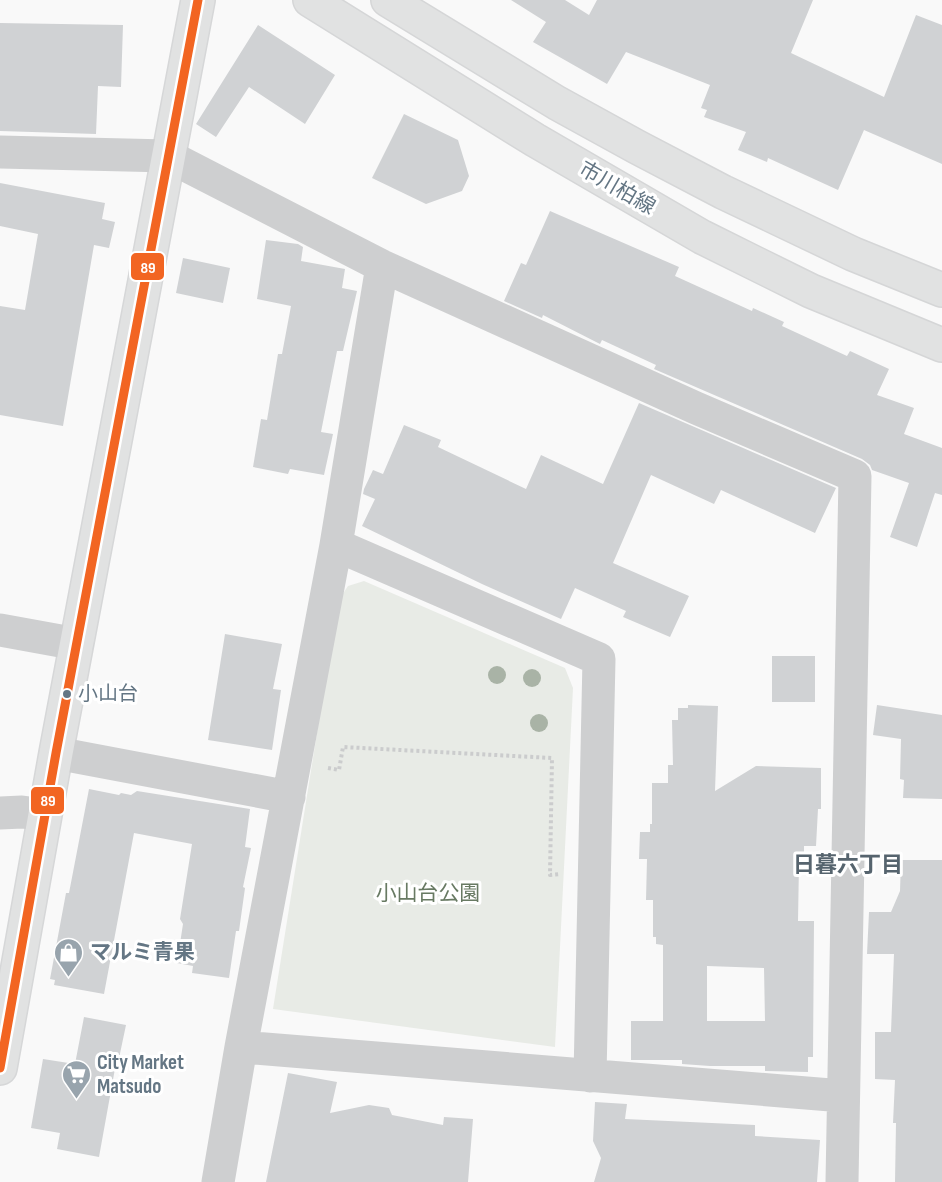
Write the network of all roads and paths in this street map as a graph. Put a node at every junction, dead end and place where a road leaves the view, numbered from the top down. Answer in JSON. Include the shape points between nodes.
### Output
{"nodes":[{"id":1,"x":198,"y":0,"type":"edge"},
{"id":2,"x":310,"y":0,"type":"edge"},
{"id":3,"x":388,"y":0,"type":"edge"},
{"id":4,"x":0,"y":152,"type":"edge"},
{"id":5,"x":168,"y":156,"type":"junction"},
{"id":6,"x":382,"y":266,"type":"junction"},
{"id":7,"x":942,"y":290,"type":"edge"},
{"id":8,"x":942,"y":345,"type":"edge"},
{"id":9,"x":336,"y":545,"type":"junction"},
{"id":10,"x":0,"y":630,"type":"edge"},
{"id":11,"x":77,"y":644,"type":"junction"},
{"id":12,"x":56,"y":753,"type":"junction"},
{"id":13,"x":295,"y":762,"type":"junction"},
{"id":14,"x":289,"y":797,"type":"junction"},
{"id":15,"x":0,"y":813,"type":"edge"},
{"id":16,"x":45,"y":815,"type":"junction"},
{"id":17,"x":594,"y":874,"type":"junction"},
{"id":18,"x":241,"y":1047,"type":"junction"},
{"id":19,"x":0,"y":1068,"type":"edge"},
{"id":20,"x":590,"y":1076,"type":"junction"},
{"id":21,"x":843,"y":1096,"type":"junction"},
{"id":22,"x":218,"y":1182,"type":"edge"},
{"id":23,"x":842,"y":1182,"type":"edge"}],
"edges":[{"from":1,"to":5,"type":"main road"},
{"from":2,"to":8,"type":"main road","name":"市川柏線","via":[[535,140],[702,237],[811,291]]},
{"from":3,"to":7,"type":"main road","via":[[637,147],[853,254]]},
{"from":4,"to":5,"type":"street"},
{"from":5,"to":6,"type":"street"},
{"from":5,"to":11,"type":"main road"},
{"from":6,"to":9,"type":"street"},
{"from":6,"to":21,"type":"street","via":[[855,476]]},
{"from":9,"to":13,"type":"street"},
{"from":9,"to":17,"type":"street","via":[[598,659]]},
{"from":10,"to":11,"type":"street"},
{"from":11,"to":12,"type":"main road"},
{"from":12,"to":14,"type":"street"},
{"from":12,"to":16,"type":"main road"},
{"from":13,"to":14,"type":"street"},
{"from":13,"to":17,"type":"path","via":[[339,770],[343,747],[552,758],[550,875]]},
{"from":14,"to":18,"type":"street"},
{"from":15,"to":16,"type":"street"},
{"from":16,"to":19,"type":"main road"},
{"from":17,"to":20,"type":"street"},
{"from":18,"to":20,"type":"street"},
{"from":18,"to":22,"type":"street"},
{"from":20,"to":21,"type":"street"},
{"from":21,"to":23,"type":"street"}]}
